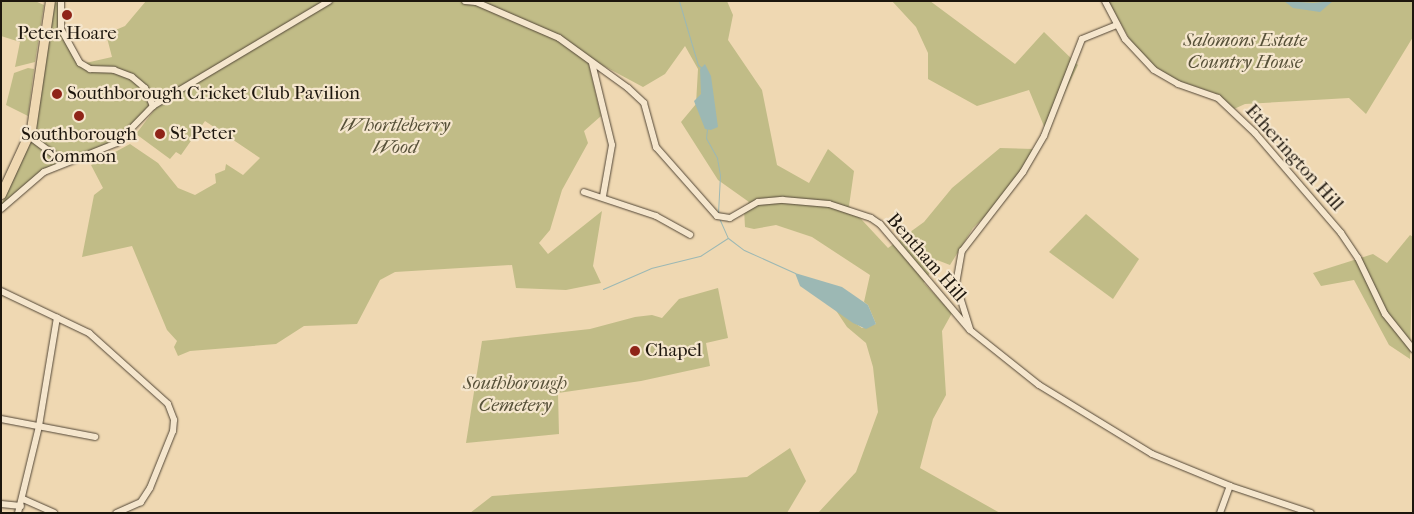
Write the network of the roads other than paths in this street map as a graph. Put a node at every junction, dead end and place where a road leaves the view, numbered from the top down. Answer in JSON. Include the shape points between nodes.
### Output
{"nodes":[{"id":1,"x":50,"y":1,"type":"edge"},
{"id":2,"x":61,"y":1,"type":"edge"},
{"id":3,"x":329,"y":1,"type":"edge"},
{"id":4,"x":465,"y":1,"type":"edge"},
{"id":5,"x":1105,"y":1,"type":"edge"},
{"id":6,"x":1117,"y":25,"type":"junction"},
{"id":7,"x":592,"y":63,"type":"junction"},
{"id":8,"x":153,"y":106,"type":"junction"},
{"id":9,"x":29,"y":136,"type":"junction"},
{"id":10,"x":65,"y":163,"type":"junction"},
{"id":11,"x":584,"y":192,"type":"dead end"},
{"id":12,"x":1,"y":194,"type":"edge"},
{"id":13,"x":603,"y":196,"type":"junction"},
{"id":14,"x":1,"y":209,"type":"edge"},
{"id":15,"x":690,"y":235,"type":"dead end"},
{"id":16,"x":1,"y":291,"type":"edge"},
{"id":17,"x":57,"y":318,"type":"junction"},
{"id":18,"x":970,"y":330,"type":"junction"},
{"id":19,"x":1413,"y":349,"type":"edge"},
{"id":20,"x":1,"y":419,"type":"edge"},
{"id":21,"x":39,"y":426,"type":"junction"},
{"id":22,"x":95,"y":437,"type":"dead end"},
{"id":23,"x":1230,"y":486,"type":"junction"},
{"id":24,"x":24,"y":499,"type":"junction"},
{"id":25,"x":1,"y":504,"type":"edge"},
{"id":26,"x":20,"y":509,"type":"edge"},
{"id":27,"x":54,"y":513,"type":"edge"},
{"id":28,"x":116,"y":513,"type":"edge"},
{"id":29,"x":1220,"y":513,"type":"edge"},
{"id":30,"x":1312,"y":513,"type":"edge"}],
"edges":[{"from":1,"to":9,"type":"highway"},
{"from":2,"to":8,"type":"street","via":[[61,29],[80,63],[90,69],[114,70],[132,77],[145,88]]},
{"from":3,"to":8,"type":"street"},
{"from":4,"to":7,"type":"street","via":[[476,2],[559,38]]},
{"from":5,"to":6,"type":"street","name":"Etherington Hill"},
{"from":6,"to":18,"type":"street","via":[[1082,40],[1044,136],[1023,172],[962,251],[956,284]]},
{"from":6,"to":19,"type":"street","name":"Etherington Hill","via":[[1132,49],[1154,70],[1178,84],[1218,98],[1255,133],[1341,233],[1358,258],[1385,314]]},
{"from":7,"to":13,"type":"street","via":[[612,145]]},
{"from":7,"to":18,"type":"street","name":"Bentham Hill","via":[[644,103],[656,147],[712,212],[722,218],[730,218],[758,202],[783,200],[829,204],[871,218],[880,224]]},
{"from":8,"to":10,"type":"street","via":[[118,143],[84,159]]},
{"from":9,"to":10,"type":"street"},
{"from":9,"to":12,"type":"highway"},
{"from":10,"to":14,"type":"street","via":[[44,172]]},
{"from":11,"to":13,"type":"street"},
{"from":13,"to":15,"type":"street","via":[[656,216]]},
{"from":16,"to":17,"type":"street"},
{"from":17,"to":21,"type":"street"},
{"from":17,"to":28,"type":"street","via":[[89,333],[157,392],[172,415],[173,432],[150,488],[141,502]]},
{"from":18,"to":23,"type":"street","name":"Bentham Hill","via":[[1039,384],[1105,427],[1155,455]]},
{"from":20,"to":21,"type":"street"},
{"from":21,"to":22,"type":"street"},
{"from":21,"to":24,"type":"street"},
{"from":23,"to":29,"type":"street"},
{"from":23,"to":30,"type":"street","name":"Bentham Hill"},
{"from":24,"to":26,"type":"street"},
{"from":24,"to":27,"type":"street"},
{"from":25,"to":26,"type":"street"}]}
